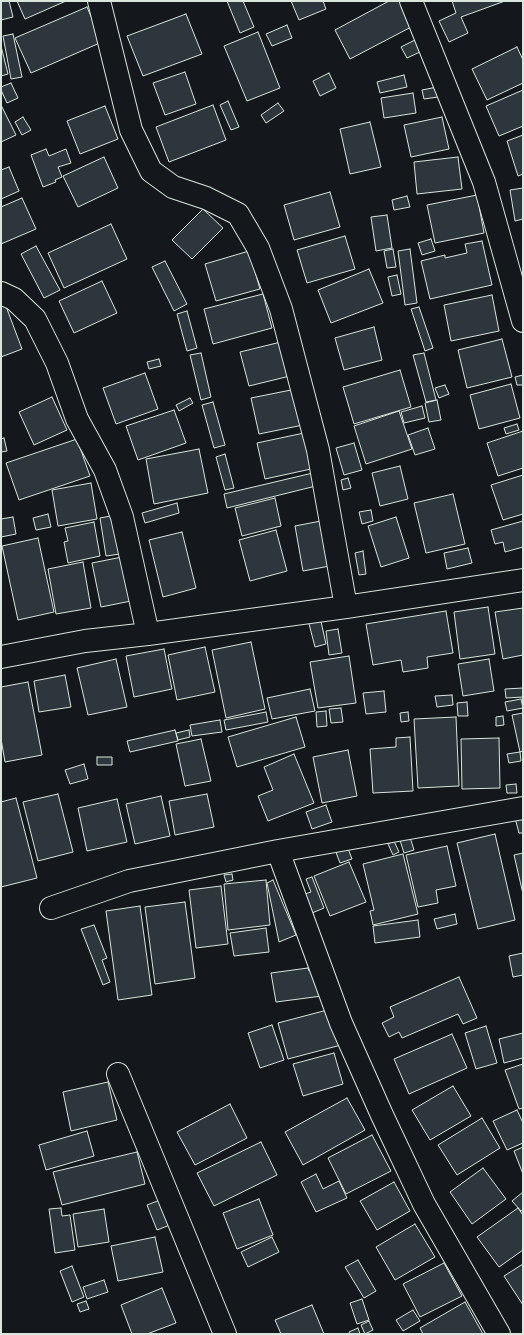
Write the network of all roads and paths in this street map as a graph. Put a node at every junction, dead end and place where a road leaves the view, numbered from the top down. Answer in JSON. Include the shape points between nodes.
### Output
{"nodes":[{"id":1,"x":99,"y":1,"type":"edge"},
{"id":2,"x":411,"y":1,"type":"edge"},
{"id":3,"x":1,"y":293,"type":"edge"},
{"id":4,"x":523,"y":321,"type":"edge"},
{"id":5,"x":523,"y":580,"type":"edge"},
{"id":6,"x":346,"y":607,"type":"junction"},
{"id":7,"x":148,"y":634,"type":"junction"},
{"id":8,"x":1,"y":657,"type":"edge"},
{"id":9,"x":523,"y":808,"type":"edge"},
{"id":10,"x":278,"y":851,"type":"junction"},
{"id":11,"x":51,"y":908,"type":"dead end"},
{"id":12,"x":118,"y":1074,"type":"dead end"},
{"id":13,"x":225,"y":1334,"type":"edge"},
{"id":14,"x":499,"y":1334,"type":"edge"}],
"edges":[{"from":1,"to":6,"type":"street","via":[[131,130],[151,171],[173,186],[206,198],[238,214],[258,248],[282,309],[318,450]]},
{"from":2,"to":4,"type":"street","via":[[484,182]]},
{"from":3,"to":7,"type":"street","via":[[14,299],[35,319],[57,363],[77,420],[105,470],[122,517]]},
{"from":5,"to":6,"type":"street"},
{"from":6,"to":7,"type":"street"},
{"from":7,"to":8,"type":"street","via":[[85,641]]},
{"from":9,"to":10,"type":"street"},
{"from":10,"to":11,"type":"street","via":[[129,881]]},
{"from":10,"to":14,"type":"street","via":[[341,1023],[382,1115],[424,1204]]},
{"from":12,"to":13,"type":"street"}]}
